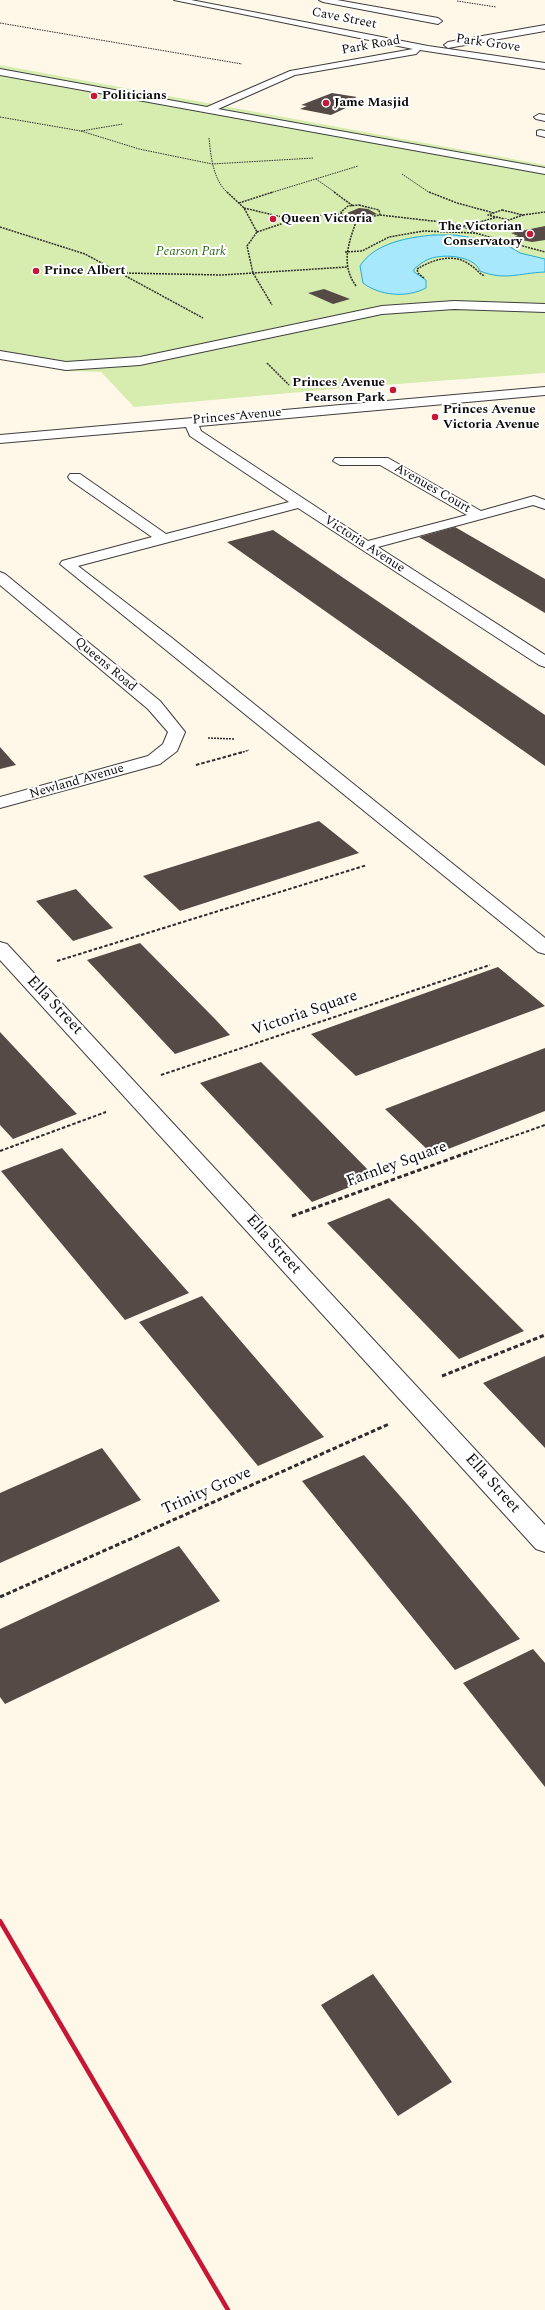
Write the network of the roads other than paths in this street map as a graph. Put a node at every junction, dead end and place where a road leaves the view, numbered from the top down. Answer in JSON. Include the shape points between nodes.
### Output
{"nodes":[{"id":1,"x":178,"y":0,"type":"edge"},
{"id":2,"x":323,"y":0,"type":"edge"},
{"id":3,"x":359,"y":7,"type":"junction"},
{"id":4,"x":338,"y":13,"type":"dead end"},
{"id":5,"x":324,"y":17,"type":"dead end"},
{"id":6,"x":438,"y":21,"type":"dead end"},
{"id":7,"x":302,"y":24,"type":"junction"},
{"id":8,"x":545,"y":28,"type":"edge"},
{"id":9,"x":428,"y":49,"type":"junction"},
{"id":10,"x":545,"y":66,"type":"edge"},
{"id":11,"x":0,"y":72,"type":"edge"},
{"id":12,"x":207,"y":110,"type":"junction"},
{"id":13,"x":545,"y":171,"type":"edge"},
{"id":14,"x":545,"y":308,"type":"edge"},
{"id":15,"x":3,"y":358,"type":"edge"},
{"id":16,"x":545,"y":392,"type":"edge"},
{"id":17,"x":190,"y":421,"type":"junction"},
{"id":18,"x":0,"y":439,"type":"edge"},
{"id":19,"x":340,"y":461,"type":"dead end"},
{"id":20,"x":75,"y":477,"type":"dead end"},
{"id":21,"x":300,"y":503,"type":"junction"},
{"id":22,"x":545,"y":505,"type":"edge"},
{"id":23,"x":479,"y":516,"type":"junction"},
{"id":24,"x":164,"y":539,"type":"junction"},
{"id":25,"x":365,"y":546,"type":"junction"},
{"id":26,"x":0,"y":576,"type":"edge"},
{"id":27,"x":545,"y":662,"type":"edge"},
{"id":28,"x":154,"y":760,"type":"joint"},
{"id":29,"x":0,"y":804,"type":"edge"},
{"id":30,"x":0,"y":948,"type":"edge"},
{"id":31,"x":545,"y":948,"type":"edge"},
{"id":32,"x":545,"y":1542,"type":"edge"}],
"edges":[{"from":1,"to":7,"type":"street","name":"Cave Street"},
{"from":2,"to":3,"type":"street","name":"Cave Street"},
{"from":3,"to":4,"type":"street","name":"Cave Street"},
{"from":3,"to":6,"type":"street","name":"Cave Street"},
{"from":5,"to":7,"type":"street","name":"Cave Street"},
{"from":7,"to":9,"type":"street","name":"Cave Street"},
{"from":8,"to":9,"type":"street","name":"Park Road"},
{"from":9,"to":10,"type":"street","name":"Park Grove"},
{"from":9,"to":12,"type":"street","name":"Park Road","via":[[293,73]]},
{"from":11,"to":12,"type":"street"},
{"from":12,"to":13,"type":"street"},
{"from":14,"to":15,"type":"street","via":[[454,305],[382,310],[140,361],[66,366]]},
{"from":16,"to":17,"type":"street","name":"Princes Avenue"},
{"from":17,"to":18,"type":"street","name":"Princes Avenue"},
{"from":17,"to":21,"type":"street","name":"Victoria Avenue","via":[[195,433]]},
{"from":19,"to":23,"type":"street","name":"Avenues Court","via":[[383,461]]},
{"from":20,"to":24,"type":"street"},
{"from":21,"to":24,"type":"street"},
{"from":21,"to":25,"type":"street","name":"Victoria Avenue"},
{"from":22,"to":23,"type":"street","via":[[534,500]]},
{"from":23,"to":25,"type":"street","name":"Avenues Court"},
{"from":24,"to":31,"type":"street","via":[[67,564]]},
{"from":25,"to":27,"type":"street","name":"Victoria Avenue"},
{"from":26,"to":28,"type":"street","name":"Queens Road","via":[[154,706],[177,732],[171,747]]},
{"from":28,"to":29,"type":"street","name":"Newland Avenue"},
{"from":30,"to":32,"type":"street","name":"Ella Street"}]}
